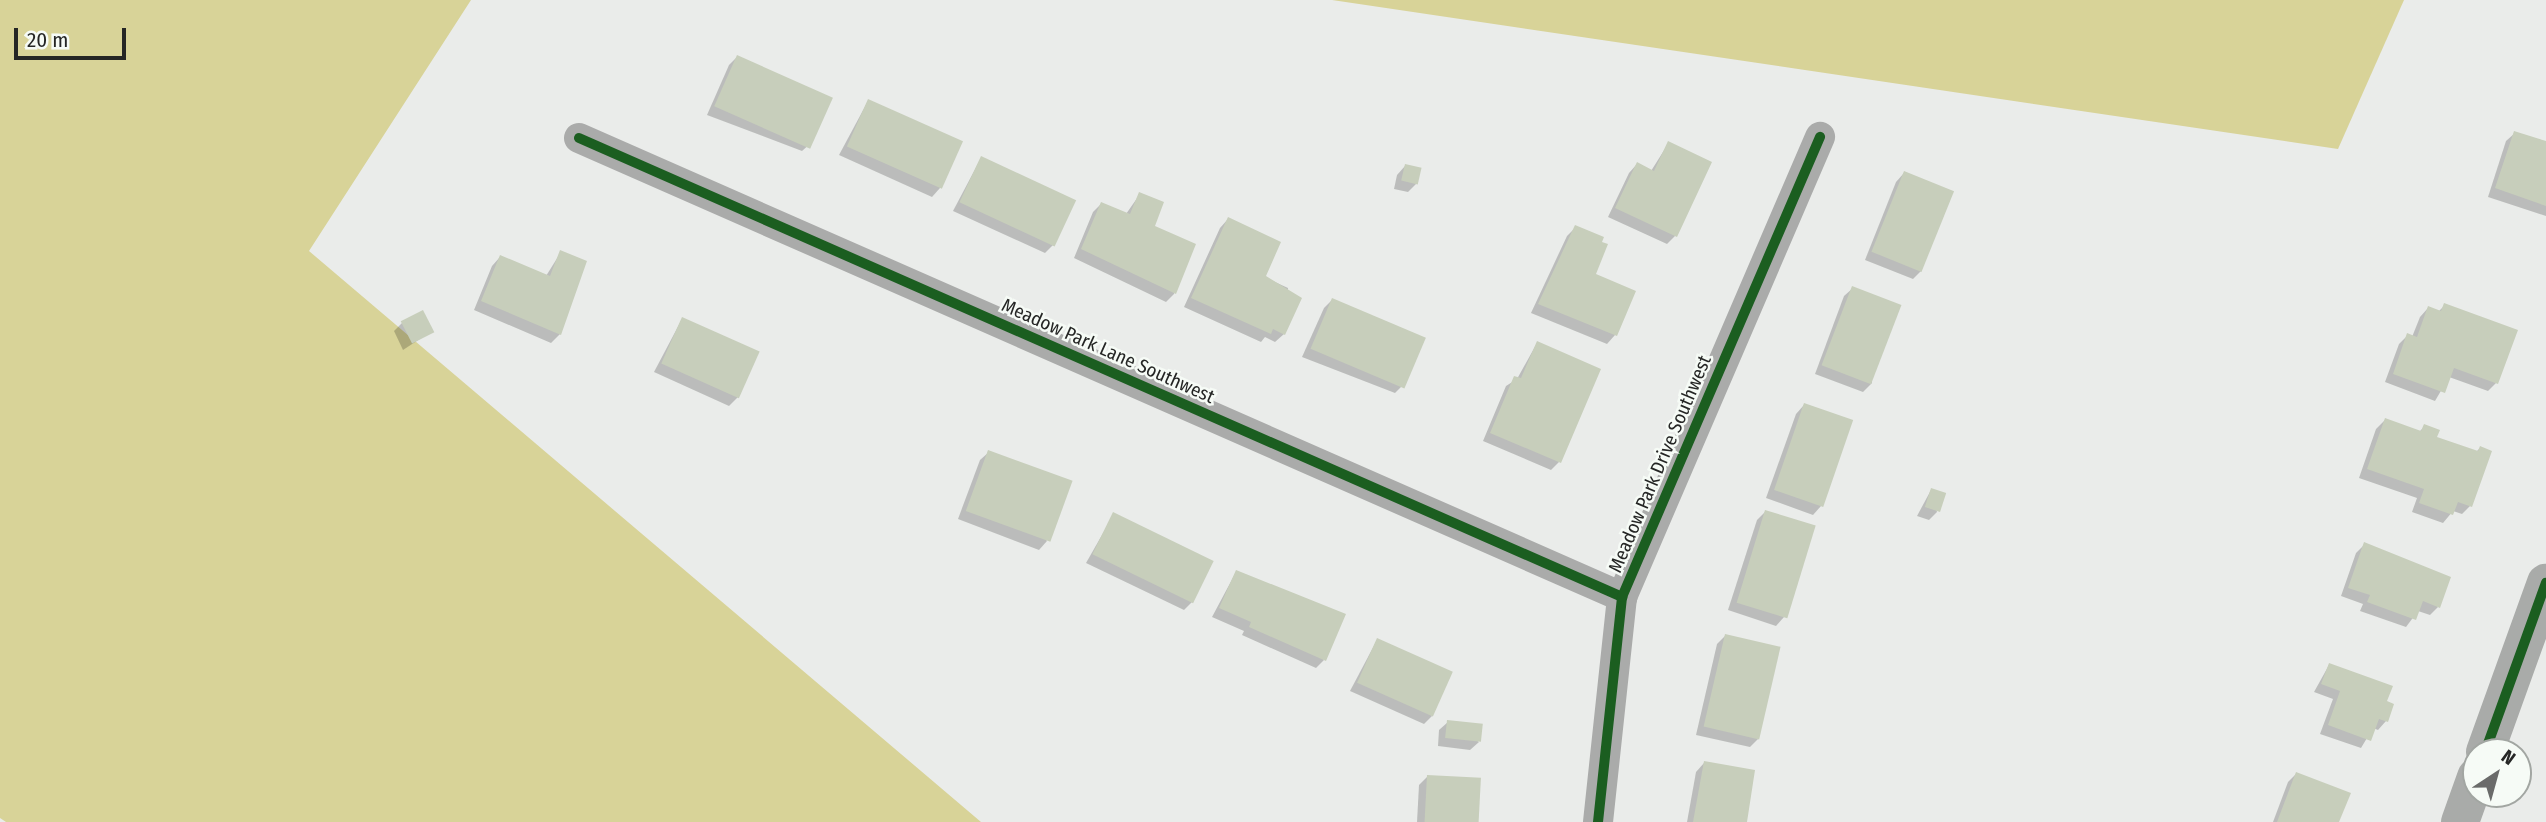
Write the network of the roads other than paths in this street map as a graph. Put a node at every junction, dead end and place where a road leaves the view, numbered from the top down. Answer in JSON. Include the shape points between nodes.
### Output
{"nodes":[{"id":1,"x":1820,"y":137,"type":"dead end"},
{"id":2,"x":579,"y":138,"type":"dead end"},
{"id":3,"x":2546,"y":583,"type":"edge"},
{"id":4,"x":1622,"y":597,"type":"junction"},
{"id":5,"x":2490,"y":738,"type":"edge"},
{"id":6,"x":1598,"y":822,"type":"edge"}],
"edges":[{"from":1,"to":4,"type":"street","name":"Meadow Park Drive Southwest"},
{"from":2,"to":4,"type":"street","name":"Meadow Park Lane Southwest"},
{"from":3,"to":5,"type":"street"},
{"from":4,"to":6,"type":"street","name":"Meadow Park Drive Southwest"}]}
